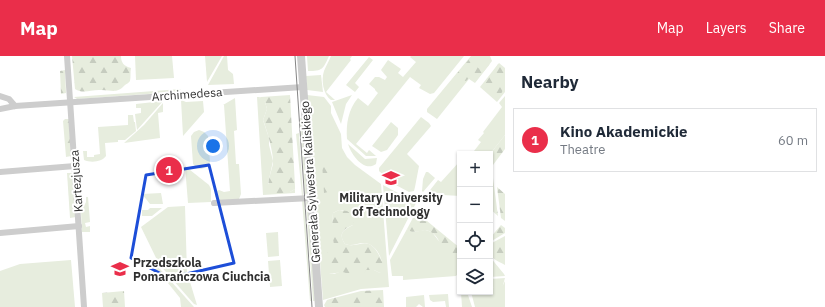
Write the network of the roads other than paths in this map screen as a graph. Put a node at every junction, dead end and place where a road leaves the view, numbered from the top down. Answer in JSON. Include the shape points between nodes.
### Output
{"nodes":[{"id":1,"x":67,"y":56,"type":"edge"},
{"id":2,"x":301,"y":56,"type":"edge"},
{"id":3,"x":303,"y":87,"type":"junction"},
{"id":4,"x":0,"y":96,"type":"edge"},
{"id":5,"x":70,"y":103,"type":"junction"},
{"id":6,"x":15,"y":106,"type":"junction"},
{"id":7,"x":0,"y":109,"type":"edge"},
{"id":8,"x":75,"y":166,"type":"junction"},
{"id":9,"x":0,"y":172,"type":"edge"},
{"id":10,"x":311,"y":198,"type":"junction"},
{"id":11,"x":214,"y":203,"type":"dead end"},
{"id":12,"x":79,"y":226,"type":"junction"},
{"id":13,"x":0,"y":233,"type":"edge"},
{"id":14,"x":84,"y":307,"type":"edge"},
{"id":15,"x":319,"y":307,"type":"edge"}],
"edges":[{"from":1,"to":5,"type":"street","name":"Kartezjusza"},
{"from":2,"to":3,"type":"street","name":"Generała Sylwestra Kaliskiego"},
{"from":3,"to":5,"type":"street","name":"Archimedesa"},
{"from":3,"to":10,"type":"street","name":"Generała Sylwestra Kaliskiego"},
{"from":4,"to":6,"type":"street"},
{"from":5,"to":6,"type":"street","name":"Archimedesa"},
{"from":5,"to":8,"type":"street","name":"Kartezjusza"},
{"from":6,"to":7,"type":"street","name":"Archimedesa"},
{"from":8,"to":9,"type":"street"},
{"from":8,"to":12,"type":"street","name":"Kartezjusza"},
{"from":10,"to":11,"type":"street"},
{"from":10,"to":15,"type":"street","name":"Generała Sylwestra Kaliskiego"},
{"from":12,"to":13,"type":"street"},
{"from":12,"to":14,"type":"street","name":"Kartezjusza"}]}
